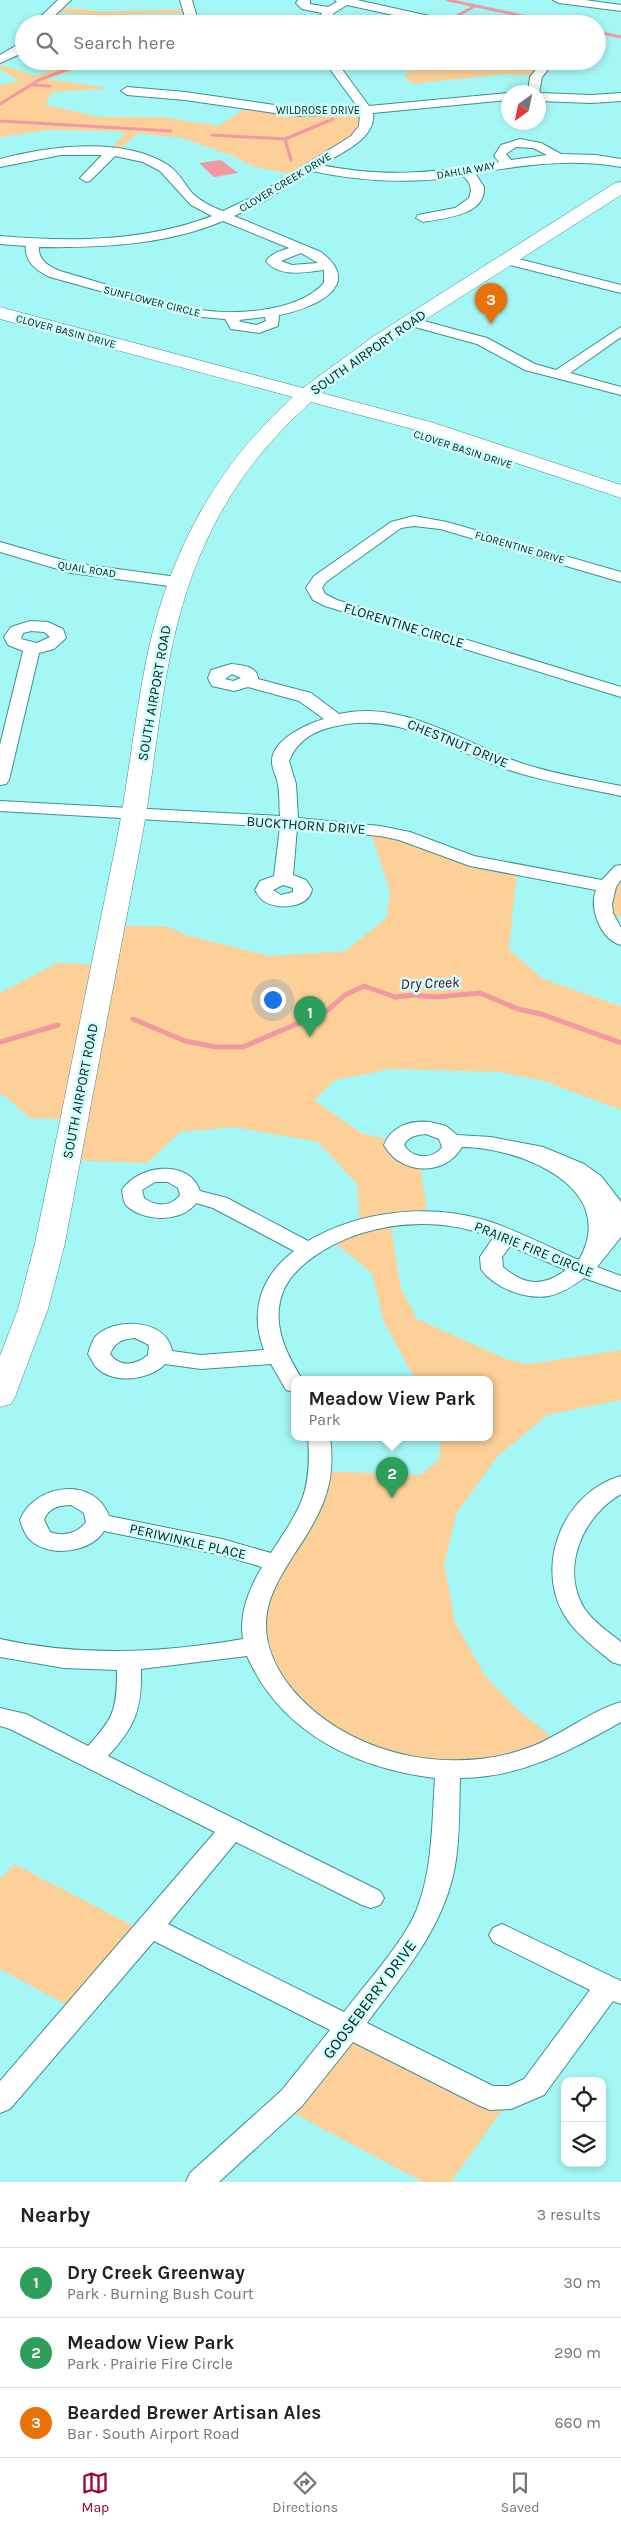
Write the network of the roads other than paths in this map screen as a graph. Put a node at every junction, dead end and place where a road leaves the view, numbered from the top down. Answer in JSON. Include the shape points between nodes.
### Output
{"nodes":[{"id":1,"x":65,"y":0,"type":"edge"},
{"id":2,"x":186,"y":0,"type":"edge"},
{"id":3,"x":304,"y":0,"type":"edge"},
{"id":4,"x":345,"y":0,"type":"edge"},
{"id":5,"x":559,"y":0,"type":"edge"},
{"id":6,"x":621,"y":8,"type":"edge"},
{"id":7,"x":330,"y":11,"type":"junction"},
{"id":8,"x":49,"y":15,"type":"edge"},
{"id":9,"x":190,"y":15,"type":"edge"},
{"id":10,"x":327,"y":15,"type":"edge"},
{"id":11,"x":412,"y":15,"type":"edge"},
{"id":12,"x":15,"y":52,"type":"edge"},
{"id":13,"x":0,"y":59,"type":"edge"},
{"id":14,"x":337,"y":70,"type":"edge"},
{"id":15,"x":541,"y":70,"type":"edge"},
{"id":16,"x":536,"y":85,"type":"edge"},
{"id":17,"x":128,"y":91,"type":"dead end"},
{"id":18,"x":546,"y":97,"type":"edge"},
{"id":19,"x":621,"y":97,"type":"edge"},
{"id":20,"x":501,"y":98,"type":"edge"},
{"id":21,"x":592,"y":99,"type":"junction"},
{"id":22,"x":621,"y":109,"type":"edge"},
{"id":23,"x":366,"y":110,"type":"junction"},
{"id":24,"x":111,"y":153,"type":"junction"},
{"id":25,"x":557,"y":157,"type":"junction"},
{"id":26,"x":0,"y":162,"type":"edge"},
{"id":27,"x":507,"y":163,"type":"junction"},
{"id":28,"x":621,"y":163,"type":"edge"},
{"id":29,"x":311,"y":167,"type":"junction"},
{"id":30,"x":465,"y":171,"type":"junction"},
{"id":31,"x":86,"y":178,"type":"dead end"},
{"id":32,"x":621,"y":187,"type":"edge"},
{"id":33,"x":224,"y":216,"type":"junction"},
{"id":34,"x":423,"y":218,"type":"dead end"},
{"id":35,"x":4,"y":240,"type":"edge"},
{"id":36,"x":33,"y":242,"type":"junction"},
{"id":37,"x":56,"y":243,"type":"junction"},
{"id":38,"x":301,"y":248,"type":"junction"},
{"id":39,"x":507,"y":260,"type":"junction"},
{"id":40,"x":329,"y":266,"type":"junction"},
{"id":41,"x":621,"y":289,"type":"edge"},
{"id":42,"x":0,"y":313,"type":"edge"},
{"id":43,"x":409,"y":321,"type":"junction"},
{"id":44,"x":621,"y":331,"type":"edge"},
{"id":45,"x":559,"y":374,"type":"junction"},
{"id":46,"x":621,"y":391,"type":"edge"},
{"id":47,"x":306,"y":396,"type":"junction"},
{"id":48,"x":621,"y":492,"type":"edge"},
{"id":49,"x":621,"y":502,"type":"edge"},
{"id":50,"x":419,"y":522,"type":"joint"},
{"id":51,"x":0,"y":547,"type":"edge"},
{"id":52,"x":617,"y":571,"type":"edge"},
{"id":53,"x":177,"y":582,"type":"junction"},
{"id":54,"x":32,"y":648,"type":"dead end"},
{"id":55,"x":248,"y":682,"type":"dead end"},
{"id":56,"x":621,"y":692,"type":"edge"},
{"id":57,"x":336,"y":720,"type":"junction"},
{"id":58,"x":6,"y":733,"type":"edge"},
{"id":59,"x":0,"y":780,"type":"edge"},
{"id":60,"x":621,"y":791,"type":"edge"},
{"id":61,"x":0,"y":806,"type":"edge"},
{"id":62,"x":134,"y":815,"type":"junction"},
{"id":63,"x":289,"y":822,"type":"junction"},
{"id":64,"x":621,"y":870,"type":"edge"},
{"id":65,"x":283,"y":880,"type":"dead end"},
{"id":66,"x":606,"y":886,"type":"junction"},
{"id":67,"x":621,"y":939,"type":"edge"},
{"id":68,"x":451,"y":1141,"type":"dead end"},
{"id":69,"x":190,"y":1195,"type":"dead end"},
{"id":70,"x":506,"y":1236,"type":"junction"},
{"id":71,"x":309,"y":1250,"type":"junction"},
{"id":72,"x":582,"y":1268,"type":"junction"},
{"id":73,"x":621,"y":1284,"type":"edge"},
{"id":74,"x":160,"y":1356,"type":"dead end"},
{"id":75,"x":277,"y":1356,"type":"junction"},
{"id":76,"x":291,"y":1380,"type":"edge"},
{"id":77,"x":0,"y":1397,"type":"edge"},
{"id":78,"x":319,"y":1441,"type":"edge"},
{"id":79,"x":621,"y":1484,"type":"edge"},
{"id":80,"x":98,"y":1522,"type":"dead end"},
{"id":81,"x":277,"y":1563,"type":"junction"},
{"id":82,"x":256,"y":1646,"type":"junction"},
{"id":83,"x":0,"y":1648,"type":"edge"},
{"id":84,"x":621,"y":1656,"type":"edge"},
{"id":85,"x":129,"y":1662,"type":"junction"},
{"id":86,"x":621,"y":1711,"type":"edge"},
{"id":87,"x":0,"y":1717,"type":"edge"},
{"id":88,"x":91,"y":1759,"type":"junction"},
{"id":89,"x":448,"y":1770,"type":"junction"},
{"id":90,"x":232,"y":1829,"type":"junction"},
{"id":91,"x":371,"y":1898,"type":"dead end"},
{"id":92,"x":150,"y":1927,"type":"junction"},
{"id":93,"x":502,"y":1935,"type":"dead end"},
{"id":94,"x":614,"y":1990,"type":"edge"},
{"id":95,"x":349,"y":2027,"type":"junction"},
{"id":96,"x":0,"y":2102,"type":"edge"},
{"id":97,"x":200,"y":2182,"type":"edge"}],
"edges":[{"from":1,"to":8,"type":"street"},
{"from":2,"to":9,"type":"street"},
{"from":3,"to":7,"type":"street","via":[[304,6]]},
{"from":4,"to":7,"type":"street"},
{"from":4,"to":11,"type":"street"},
{"from":5,"to":6,"type":"street"},
{"from":7,"to":10,"type":"street"},
{"from":12,"to":13,"type":"street"},
{"from":14,"to":23,"type":"street"},
{"from":15,"to":16,"type":"street"},
{"from":17,"to":23,"type":"street","name":"WILDROSE DRIVE","via":[[186,96],[284,112]]},
{"from":18,"to":21,"type":"street"},
{"from":19,"to":21,"type":"street"},
{"from":20,"to":23,"type":"street","name":"WILDROSE DRIVE"},
{"from":21,"to":22,"type":"street","via":[[601,106]]},
{"from":23,"to":29,"type":"street","name":"CLOVER CREEK DRIVE","via":[[367,122],[357,136]]},
{"from":24,"to":26,"type":"street","via":[[48,152]]},
{"from":24,"to":31,"type":"street"},
{"from":24,"to":33,"type":"street","via":[[162,167],[196,203]]},
{"from":25,"to":27,"type":"street","name":"DAHLIA WAY"},
{"from":25,"to":27,"type":"street","via":[[546,147],[518,144],[500,152]]},
{"from":25,"to":28,"type":"street","name":"DAHLIA WAY"},
{"from":27,"to":30,"type":"street","name":"DAHLIA WAY"},
{"from":29,"to":30,"type":"street","name":"DAHLIA WAY","via":[[382,178]]},
{"from":29,"to":33,"type":"street","name":"CLOVER CREEK DRIVE"},
{"from":30,"to":34,"type":"street","via":[[478,186],[474,202],[456,212]]},
{"from":32,"to":39,"type":"main road","name":"SOUTH AIRPORT ROAD"},
{"from":33,"to":37,"type":"street","name":"CLOVER CREEK DRIVE","via":[[152,235]]},
{"from":33,"to":38,"type":"street"},
{"from":35,"to":36,"type":"street","name":"CLOVER CREEK DRIVE"},
{"from":35,"to":37,"type":"street","via":[[19,232],[36,230],[50,232]]},
{"from":36,"to":37,"type":"street","name":"CLOVER CREEK DRIVE"},
{"from":36,"to":40,"type":"street","name":"SUNFLOWER CIRCLE","via":[[31,252],[35,260],[58,276],[190,312],[230,316],[236,326],[259,330],[273,323],[272,313],[301,306],[320,296],[331,282]]},
{"from":38,"to":40,"type":"street","via":[[322,258]]},
{"from":38,"to":40,"type":"street","via":[[273,261],[287,268]]},
{"from":39,"to":41,"type":"street"},
{"from":39,"to":43,"type":"main road","name":"SOUTH AIRPORT ROAD"},
{"from":42,"to":47,"type":"main road","name":"CLOVER BASIN DRIVE"},
{"from":43,"to":45,"type":"street","via":[[482,341],[523,364]]},
{"from":43,"to":47,"type":"main road","name":"SOUTH AIRPORT ROAD"},
{"from":44,"to":45,"type":"street"},
{"from":45,"to":46,"type":"street"},
{"from":47,"to":48,"type":"main road","name":"CLOVER BASIN DRIVE","via":[[427,427]]},
{"from":47,"to":49,"type":"main road","name":"CLOVER BASIN DRIVE","via":[[328,408]]},
{"from":47,"to":53,"type":"main road","name":"SOUTH AIRPORT ROAD","via":[[261,438],[235,470],[192,542]]},
{"from":50,"to":52,"type":"street","name":"FLORENTINE DRIVE","via":[[442,524]]},
{"from":50,"to":56,"type":"street","name":"FLORENTINE CIRCLE","via":[[405,522],[392,528],[327,574],[314,586],[317,594],[332,603]]},
{"from":51,"to":53,"type":"street","name":"QUAIL ROAD","via":[[65,566]]},
{"from":53,"to":62,"type":"main road","name":"SOUTH AIRPORT ROAD","via":[[154,682]]},
{"from":54,"to":58,"type":"street"},
{"from":55,"to":57,"type":"street","via":[[305,697]]},
{"from":57,"to":60,"type":"street","name":"CHESTNUT DRIVE","via":[[373,717],[409,722],[513,766]]},
{"from":57,"to":63,"type":"street","name":"CHESTNUT DRIVE","via":[[307,730],[284,750],[280,764],[287,784]]},
{"from":58,"to":59,"type":"street"},
{"from":61,"to":62,"type":"street","name":"BUCKTHORN DRIVE"},
{"from":62,"to":63,"type":"street","name":"BUCKTHORN DRIVE"},
{"from":62,"to":77,"type":"main road","name":"SOUTH AIRPORT ROAD","via":[[50,1243],[33,1308]]},
{"from":63,"to":65,"type":"street","name":"CHESTNUT DRIVE"},
{"from":63,"to":66,"type":"street","name":"BUCKTHORN DRIVE","via":[[389,832],[470,861]]},
{"from":64,"to":66,"type":"street"},
{"from":66,"to":67,"type":"street","via":[[602,902],[604,917]]},
{"from":68,"to":72,"type":"street","via":[[478,1141],[546,1154],[570,1164],[593,1180],[611,1203],[616,1213],[616,1224],[609,1240]]},
{"from":69,"to":71,"type":"street","via":[[220,1203]]},
{"from":70,"to":71,"type":"street","name":"PRAIRIE FIRE CIRCLE","via":[[464,1221],[409,1218],[353,1229]]},
{"from":70,"to":72,"type":"street","name":"PRAIRIE FIRE CIRCLE"},
{"from":70,"to":72,"type":"street","via":[[492,1254],[490,1264],[498,1274],[518,1284],[534,1290],[546,1290]]},
{"from":71,"to":75,"type":"street","name":"PRAIRIE FIRE CIRCLE","via":[[284,1272],[270,1300],[268,1324]]},
{"from":72,"to":73,"type":"street","name":"PRAIRIE FIRE CIRCLE"},
{"from":74,"to":75,"type":"street","via":[[201,1362]]},
{"from":75,"to":76,"type":"street","name":"PRAIRIE FIRE CIRCLE"},
{"from":78,"to":81,"type":"street","via":[[322,1471],[314,1503]]},
{"from":79,"to":84,"type":"street","via":[[599,1498],[574,1527],[563,1552],[562,1568],[576,1613],[588,1628]]},
{"from":80,"to":81,"type":"street","name":"PERIWINKLE PLACE","via":[[222,1547]]},
{"from":81,"to":82,"type":"street","via":[[254,1612]]},
{"from":82,"to":85,"type":"street","via":[[199,1656]]},
{"from":82,"to":89,"type":"street","via":[[281,1694],[307,1720],[328,1735],[375,1757]]},
{"from":83,"to":85,"type":"street","via":[[52,1659]]},
{"from":85,"to":88,"type":"street","via":[[125,1719]]},
{"from":86,"to":89,"type":"street","via":[[534,1756],[496,1765]]},
{"from":87,"to":88,"type":"street","via":[[17,1721]]},
{"from":88,"to":90,"type":"street"},
{"from":89,"to":95,"type":"street","name":"GOOSEBERRY DRIVE","via":[[442,1865],[430,1908],[407,1952]]},
{"from":90,"to":91,"type":"street"},
{"from":90,"to":92,"type":"street"},
{"from":92,"to":95,"type":"street"},
{"from":92,"to":96,"type":"street"},
{"from":93,"to":94,"type":"street"},
{"from":94,"to":95,"type":"street","via":[[538,2082],[529,2091],[511,2097],[490,2098],[476,2092]]},
{"from":95,"to":97,"type":"street","name":"GOOSEBERRY DRIVE","via":[[292,2098]]}]}
